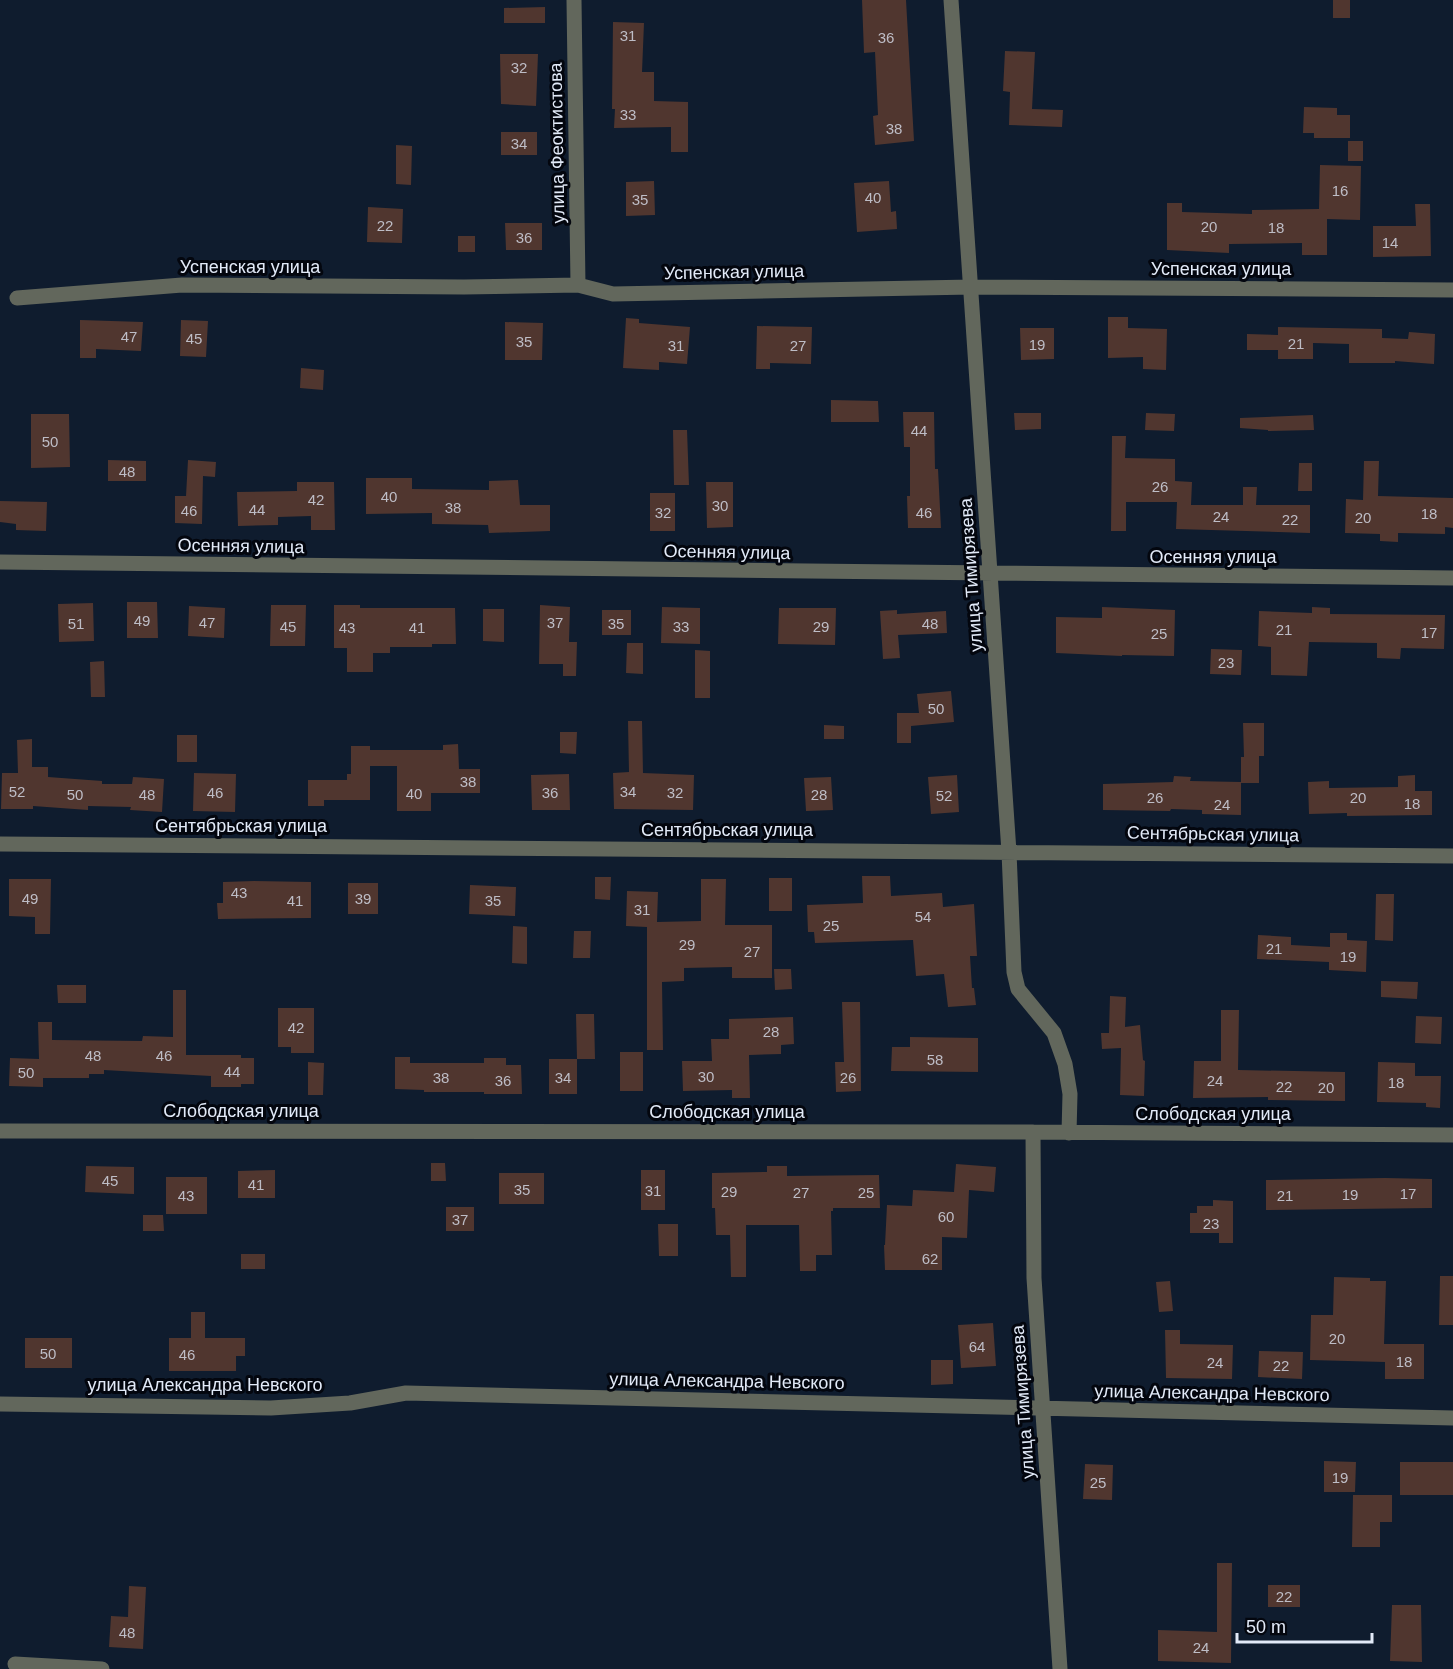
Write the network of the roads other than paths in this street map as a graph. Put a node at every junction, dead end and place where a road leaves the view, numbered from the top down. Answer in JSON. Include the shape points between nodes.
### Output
{"nodes":[{"id":1,"x":574,"y":0,"type":"edge"},
{"id":2,"x":951,"y":0,"type":"edge"},
{"id":3,"x":578,"y":285,"type":"junction"},
{"id":4,"x":972,"y":287,"type":"junction"},
{"id":5,"x":1453,"y":290,"type":"edge"},
{"id":6,"x":18,"y":298,"type":"dead end"},
{"id":7,"x":0,"y":562,"type":"edge"},
{"id":8,"x":991,"y":574,"type":"junction"},
{"id":9,"x":1453,"y":578,"type":"edge"},
{"id":10,"x":0,"y":844,"type":"edge"},
{"id":11,"x":1009,"y":852,"type":"junction"},
{"id":12,"x":1453,"y":856,"type":"edge"},
{"id":13,"x":0,"y":1131,"type":"edge"},
{"id":14,"x":1034,"y":1132,"type":"junction"},
{"id":15,"x":1069,"y":1132,"type":"junction"},
{"id":16,"x":1453,"y":1135,"type":"edge"},
{"id":17,"x":0,"y":1404,"type":"edge"},
{"id":18,"x":1043,"y":1408,"type":"junction"},
{"id":19,"x":1453,"y":1418,"type":"edge"},
{"id":20,"x":15,"y":1664,"type":"dead end"},
{"id":21,"x":102,"y":1669,"type":"edge"},
{"id":22,"x":1060,"y":1669,"type":"edge"}],
"edges":[{"from":1,"to":3,"type":"street","name":"улица Феоктистова"},
{"from":2,"to":4,"type":"street","name":"улица Тимирязева"},
{"from":3,"to":4,"type":"street","name":"Успенская улица","via":[[613,294]]},
{"from":3,"to":6,"type":"street","name":"Успенская улица","via":[[182,285]]},
{"from":4,"to":5,"type":"street","name":"Успенская улица"},
{"from":4,"to":8,"type":"street","name":"улица Тимирязева"},
{"from":7,"to":8,"type":"street","name":"Осенняя улица"},
{"from":8,"to":9,"type":"street","name":"Осенняя улица"},
{"from":8,"to":11,"type":"street","name":"улица Тимирязева"},
{"from":10,"to":11,"type":"street","name":"Сентябрьская улица"},
{"from":11,"to":12,"type":"street","name":"Сентябрьская улица"},
{"from":11,"to":15,"type":"street","name":"улица Тимирязева","via":[[1014,972],[1018,989],[1054,1033],[1065,1064],[1070,1094]]},
{"from":13,"to":14,"type":"street","name":"Слободская улица"},
{"from":14,"to":15,"type":"street","name":"Слободская улица"},
{"from":14,"to":18,"type":"street","name":"улица Тимирязева","via":[[1034,1278]]},
{"from":15,"to":16,"type":"street","name":"Слободская улица"},
{"from":17,"to":18,"type":"street","name":"улица Александра Невского","via":[[271,1408],[350,1403],[406,1393]]},
{"from":18,"to":19,"type":"street","name":"улица Александра Невского"},
{"from":18,"to":22,"type":"street","name":"улица Тимирязева"},
{"from":20,"to":21,"type":"street"}]}
